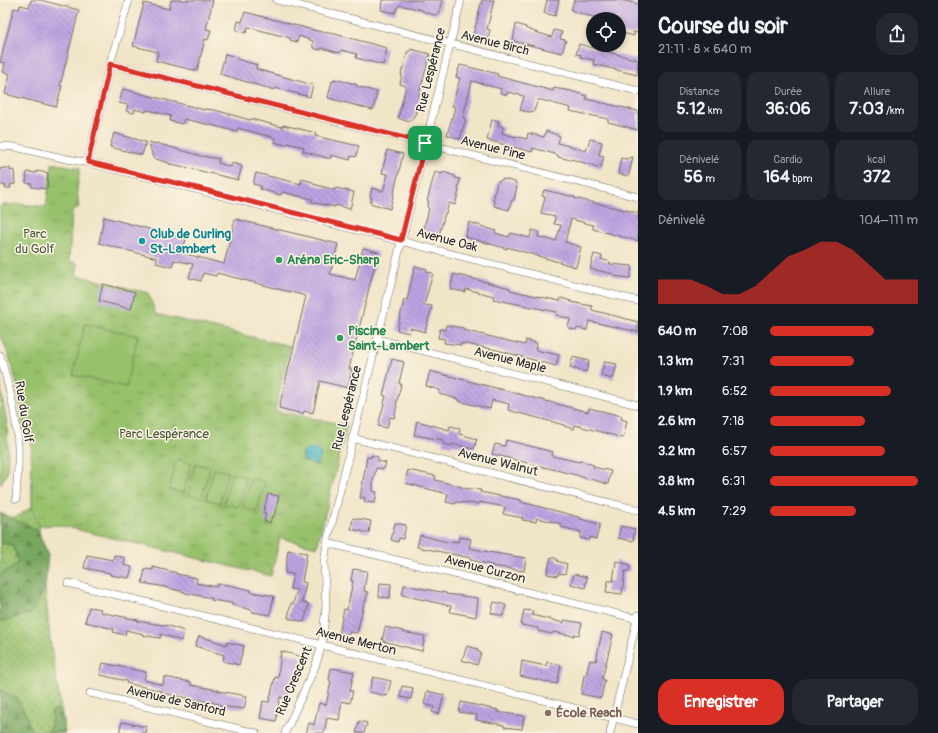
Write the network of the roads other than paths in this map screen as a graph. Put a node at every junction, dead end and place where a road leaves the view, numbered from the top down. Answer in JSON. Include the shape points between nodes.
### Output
{"nodes":[{"id":1,"x":129,"y":0,"type":"edge"},
{"id":2,"x":277,"y":0,"type":"edge"},
{"id":3,"x":461,"y":0,"type":"edge"},
{"id":4,"x":450,"y":44,"type":"junction"},
{"id":5,"x":110,"y":64,"type":"junction"},
{"id":6,"x":638,"y":92,"type":"edge"},
{"id":7,"x":425,"y":143,"type":"junction"},
{"id":8,"x":0,"y":146,"type":"edge"},
{"id":9,"x":88,"y":162,"type":"junction"},
{"id":10,"x":638,"y":197,"type":"edge"},
{"id":11,"x":401,"y":240,"type":"junction"},
{"id":12,"x":638,"y":301,"type":"edge"},
{"id":13,"x":377,"y":339,"type":"junction"},
{"id":14,"x":0,"y":355,"type":"edge"},
{"id":15,"x":638,"y":405,"type":"edge"},
{"id":16,"x":352,"y":438,"type":"junction"},
{"id":17,"x":16,"y":498,"type":"dead end"},
{"id":18,"x":638,"y":510,"type":"edge"},
{"id":19,"x":327,"y":543,"type":"junction"},
{"id":20,"x":68,"y":583,"type":"dead end"},
{"id":21,"x":638,"y":617,"type":"edge"},
{"id":22,"x":322,"y":645,"type":"junction"},
{"id":23,"x":90,"y":693,"type":"dead end"},
{"id":24,"x":613,"y":718,"type":"junction"},
{"id":25,"x":638,"y":724,"type":"edge"},
{"id":26,"x":256,"y":733,"type":"edge"},
{"id":27,"x":285,"y":733,"type":"edge"},
{"id":28,"x":610,"y":733,"type":"edge"}],
"edges":[{"from":1,"to":5,"type":"street"},
{"from":2,"to":4,"type":"street","name":"Avenue Birch"},
{"from":3,"to":4,"type":"street","name":"Rue Lespérance"},
{"from":4,"to":6,"type":"street","name":"Avenue Birch"},
{"from":4,"to":7,"type":"street","name":"Rue Lespérance"},
{"from":5,"to":7,"type":"street","name":"Avenue Pine"},
{"from":5,"to":9,"type":"street"},
{"from":7,"to":10,"type":"street","name":"Avenue Pine"},
{"from":7,"to":11,"type":"street","name":"Rue Lespérance"},
{"from":8,"to":9,"type":"street","name":"Avenue Oak"},
{"from":9,"to":11,"type":"street","name":"Avenue Oak"},
{"from":11,"to":12,"type":"street","name":"Avenue Oak"},
{"from":11,"to":13,"type":"street","name":"Rue Lespérance"},
{"from":13,"to":15,"type":"street","name":"Avenue Maple"},
{"from":13,"to":16,"type":"street","name":"Rue Lespérance"},
{"from":14,"to":17,"type":"street","name":"Rue du Golf","via":[[17,433]]},
{"from":16,"to":18,"type":"street","name":"Avenue Walnut"},
{"from":16,"to":19,"type":"street","name":"Rue Lespérance"},
{"from":19,"to":21,"type":"street","name":"Avenue Curzon"},
{"from":19,"to":22,"type":"street","name":"Rue Crescent","via":[[324,563],[326,606]]},
{"from":20,"to":22,"type":"street","name":"Avenue Merton"},
{"from":21,"to":24,"type":"street"},
{"from":22,"to":24,"type":"street","name":"Avenue Merton"},
{"from":22,"to":27,"type":"street","name":"Rue Crescent","via":[[315,667]]},
{"from":23,"to":26,"type":"street","name":"Avenue de Sanford"},
{"from":24,"to":25,"type":"street","name":"Avenue Merton"},
{"from":24,"to":28,"type":"street"}]}
